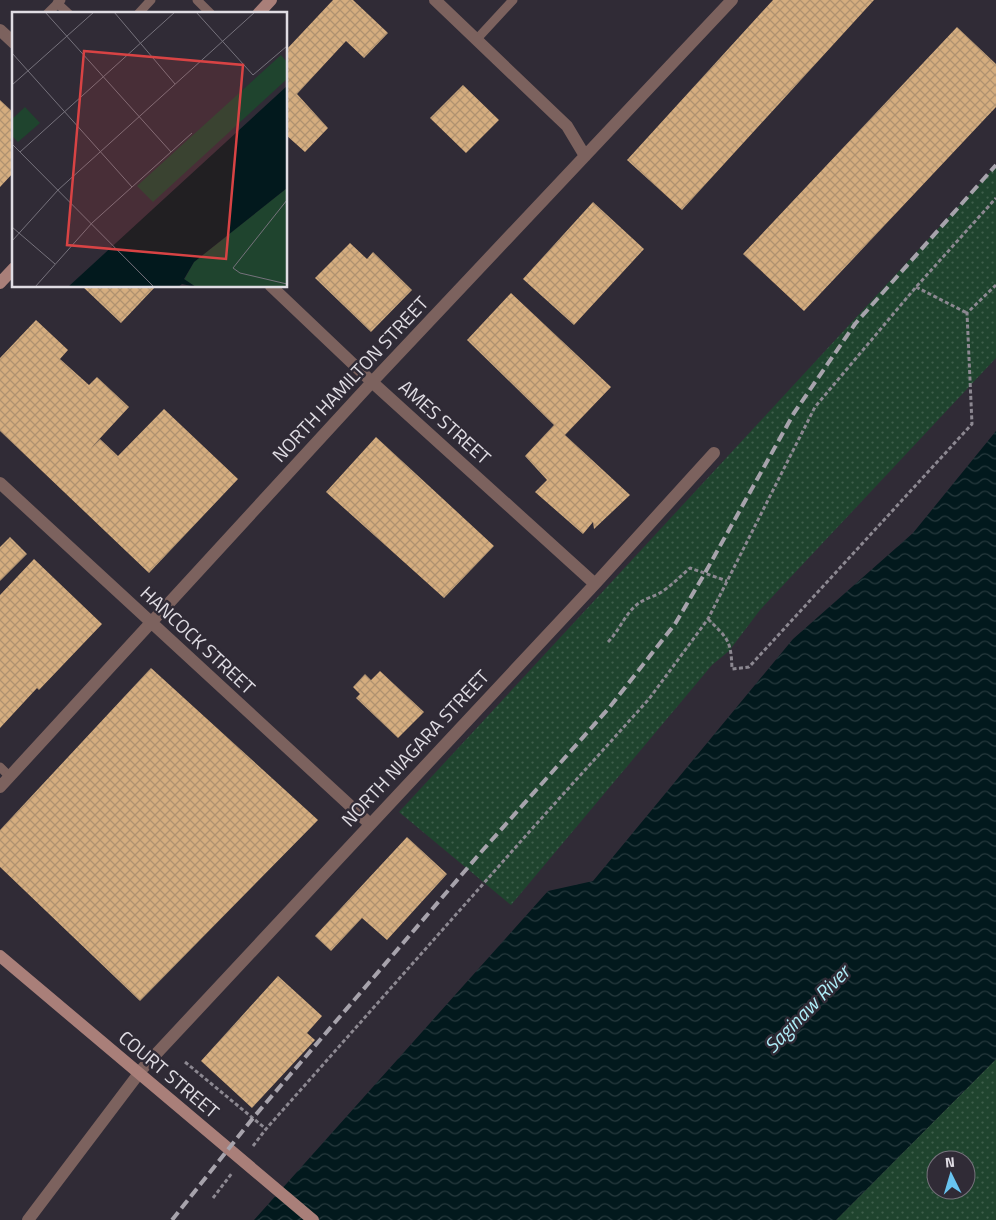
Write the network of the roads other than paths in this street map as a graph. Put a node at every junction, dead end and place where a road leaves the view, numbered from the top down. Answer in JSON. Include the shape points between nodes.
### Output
{"nodes":[{"id":1,"x":151,"y":0,"type":"edge"},
{"id":2,"x":197,"y":0,"type":"edge"},
{"id":3,"x":272,"y":0,"type":"edge"},
{"id":4,"x":435,"y":0,"type":"edge"},
{"id":5,"x":513,"y":0,"type":"edge"},
{"id":6,"x":732,"y":0,"type":"edge"},
{"id":7,"x":59,"y":2,"type":"edge"},
{"id":8,"x":49,"y":12,"type":"edge"},
{"id":9,"x":67,"y":12,"type":"edge"},
{"id":10,"x":140,"y":12,"type":"edge"},
{"id":11,"x":209,"y":12,"type":"edge"},
{"id":12,"x":260,"y":12,"type":"edge"},
{"id":13,"x":0,"y":30,"type":"edge"},
{"id":14,"x":476,"y":40,"type":"junction"},
{"id":15,"x":12,"y":41,"type":"edge"},
{"id":16,"x":585,"y":156,"type":"junction"},
{"id":17,"x":12,"y":270,"type":"edge"},
{"id":18,"x":0,"y":282,"type":"edge"},
{"id":19,"x":274,"y":288,"type":"edge"},
{"id":20,"x":372,"y":382,"type":"junction"},
{"id":21,"x":714,"y":453,"type":"dead end"},
{"id":22,"x":0,"y":483,"type":"edge"},
{"id":23,"x":594,"y":584,"type":"junction"},
{"id":24,"x":150,"y":622,"type":"junction"},
{"id":25,"x":0,"y":767,"type":"edge"},
{"id":26,"x":10,"y":776,"type":"junction"},
{"id":27,"x":0,"y":787,"type":"edge"},
{"id":28,"x":370,"y":824,"type":"junction"},
{"id":29,"x":0,"y":956,"type":"edge"},
{"id":30,"x":28,"y":1220,"type":"edge"},
{"id":31,"x":313,"y":1220,"type":"edge"}],
"edges":[{"from":1,"to":10,"type":"lane"},
{"from":2,"to":11,"type":"lane"},
{"from":3,"to":12,"type":"main road"},
{"from":4,"to":14,"type":"street"},
{"from":5,"to":14,"type":"lane"},
{"from":6,"to":16,"type":"street","name":"NORTH HAMILTON STREET"},
{"from":7,"to":8,"type":"lane"},
{"from":7,"to":9,"type":"lane"},
{"from":13,"to":15,"type":"street"},
{"from":14,"to":16,"type":"street","via":[[567,126]]},
{"from":16,"to":20,"type":"street","name":"NORTH HAMILTON STREET"},
{"from":17,"to":18,"type":"main road"},
{"from":19,"to":20,"type":"street","name":"AMES STREET"},
{"from":20,"to":23,"type":"street","name":"AMES STREET"},
{"from":20,"to":24,"type":"street","name":"NORTH HAMILTON STREET"},
{"from":21,"to":23,"type":"street","name":"NORTH NIAGARA STREET"},
{"from":22,"to":24,"type":"street","name":"HANCOCK STREET"},
{"from":23,"to":28,"type":"street","name":"NORTH NIAGARA STREET"},
{"from":24,"to":26,"type":"street","name":"NORTH HAMILTON STREET"},
{"from":24,"to":28,"type":"street","name":"HANCOCK STREET"},
{"from":25,"to":26,"type":"lane"},
{"from":26,"to":27,"type":"street","name":"NORTH HAMILTON STREET"},
{"from":28,"to":30,"type":"street","name":"NORTH NIAGARA STREET","via":[[143,1068]]},
{"from":29,"to":31,"type":"main road","name":"COURT STREET"}]}
